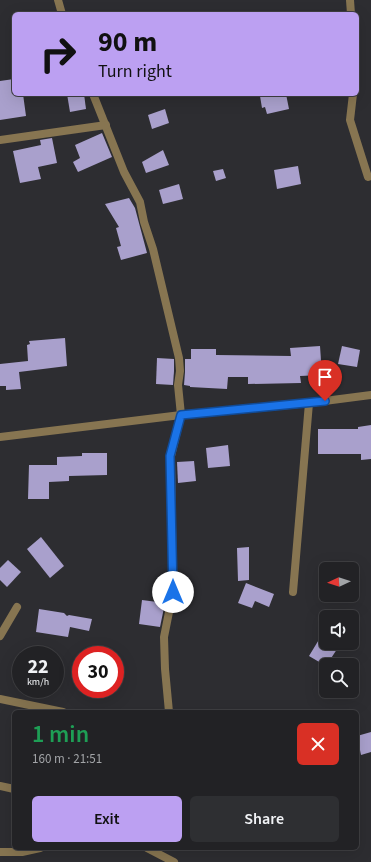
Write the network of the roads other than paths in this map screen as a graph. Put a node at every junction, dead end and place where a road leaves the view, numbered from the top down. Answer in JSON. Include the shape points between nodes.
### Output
{"nodes":[{"id":1,"x":58,"y":0,"type":"edge"},
{"id":2,"x":350,"y":0,"type":"edge"},
{"id":3,"x":61,"y":12,"type":"edge"},
{"id":4,"x":350,"y":12,"type":"edge"},
{"id":5,"x":94,"y":96,"type":"edge"},
{"id":6,"x":353,"y":96,"type":"edge"},
{"id":7,"x":106,"y":125,"type":"junction"},
{"id":8,"x":0,"y":140,"type":"edge"},
{"id":9,"x":368,"y":177,"type":"dead end"},
{"id":10,"x":371,"y":395,"type":"edge"},
{"id":11,"x":309,"y":403,"type":"junction"},
{"id":12,"x":181,"y":415,"type":"junction"},
{"id":13,"x":0,"y":437,"type":"edge"},
{"id":14,"x":293,"y":592,"type":"dead end"},
{"id":15,"x":17,"y":607,"type":"dead end"},
{"id":16,"x":0,"y":636,"type":"edge"},
{"id":17,"x":0,"y":699,"type":"edge"},
{"id":18,"x":53,"y":710,"type":"edge"},
{"id":19,"x":169,"y":710,"type":"edge"},
{"id":20,"x":0,"y":786,"type":"edge"},
{"id":21,"x":12,"y":789,"type":"edge"},
{"id":22,"x":31,"y":850,"type":"edge"},
{"id":23,"x":151,"y":850,"type":"edge"},
{"id":24,"x":0,"y":852,"type":"edge"},
{"id":25,"x":174,"y":862,"type":"edge"}],
"edges":[{"from":1,"to":3,"type":"street"},
{"from":2,"to":4,"type":"street"},
{"from":5,"to":7,"type":"street"},
{"from":6,"to":9,"type":"street","via":[[350,120]]},
{"from":7,"to":8,"type":"street"},
{"from":7,"to":12,"type":"street","via":[[124,172],[140,202],[153,249],[179,358]]},
{"from":10,"to":11,"type":"street"},
{"from":11,"to":12,"type":"street"},
{"from":11,"to":14,"type":"street"},
{"from":12,"to":13,"type":"street"},
{"from":12,"to":19,"type":"street","via":[[170,456],[173,592],[164,637]]},
{"from":15,"to":16,"type":"street"},
{"from":17,"to":18,"type":"street"},
{"from":20,"to":21,"type":"street"},
{"from":22,"to":24,"type":"street"},
{"from":23,"to":25,"type":"street"}]}
